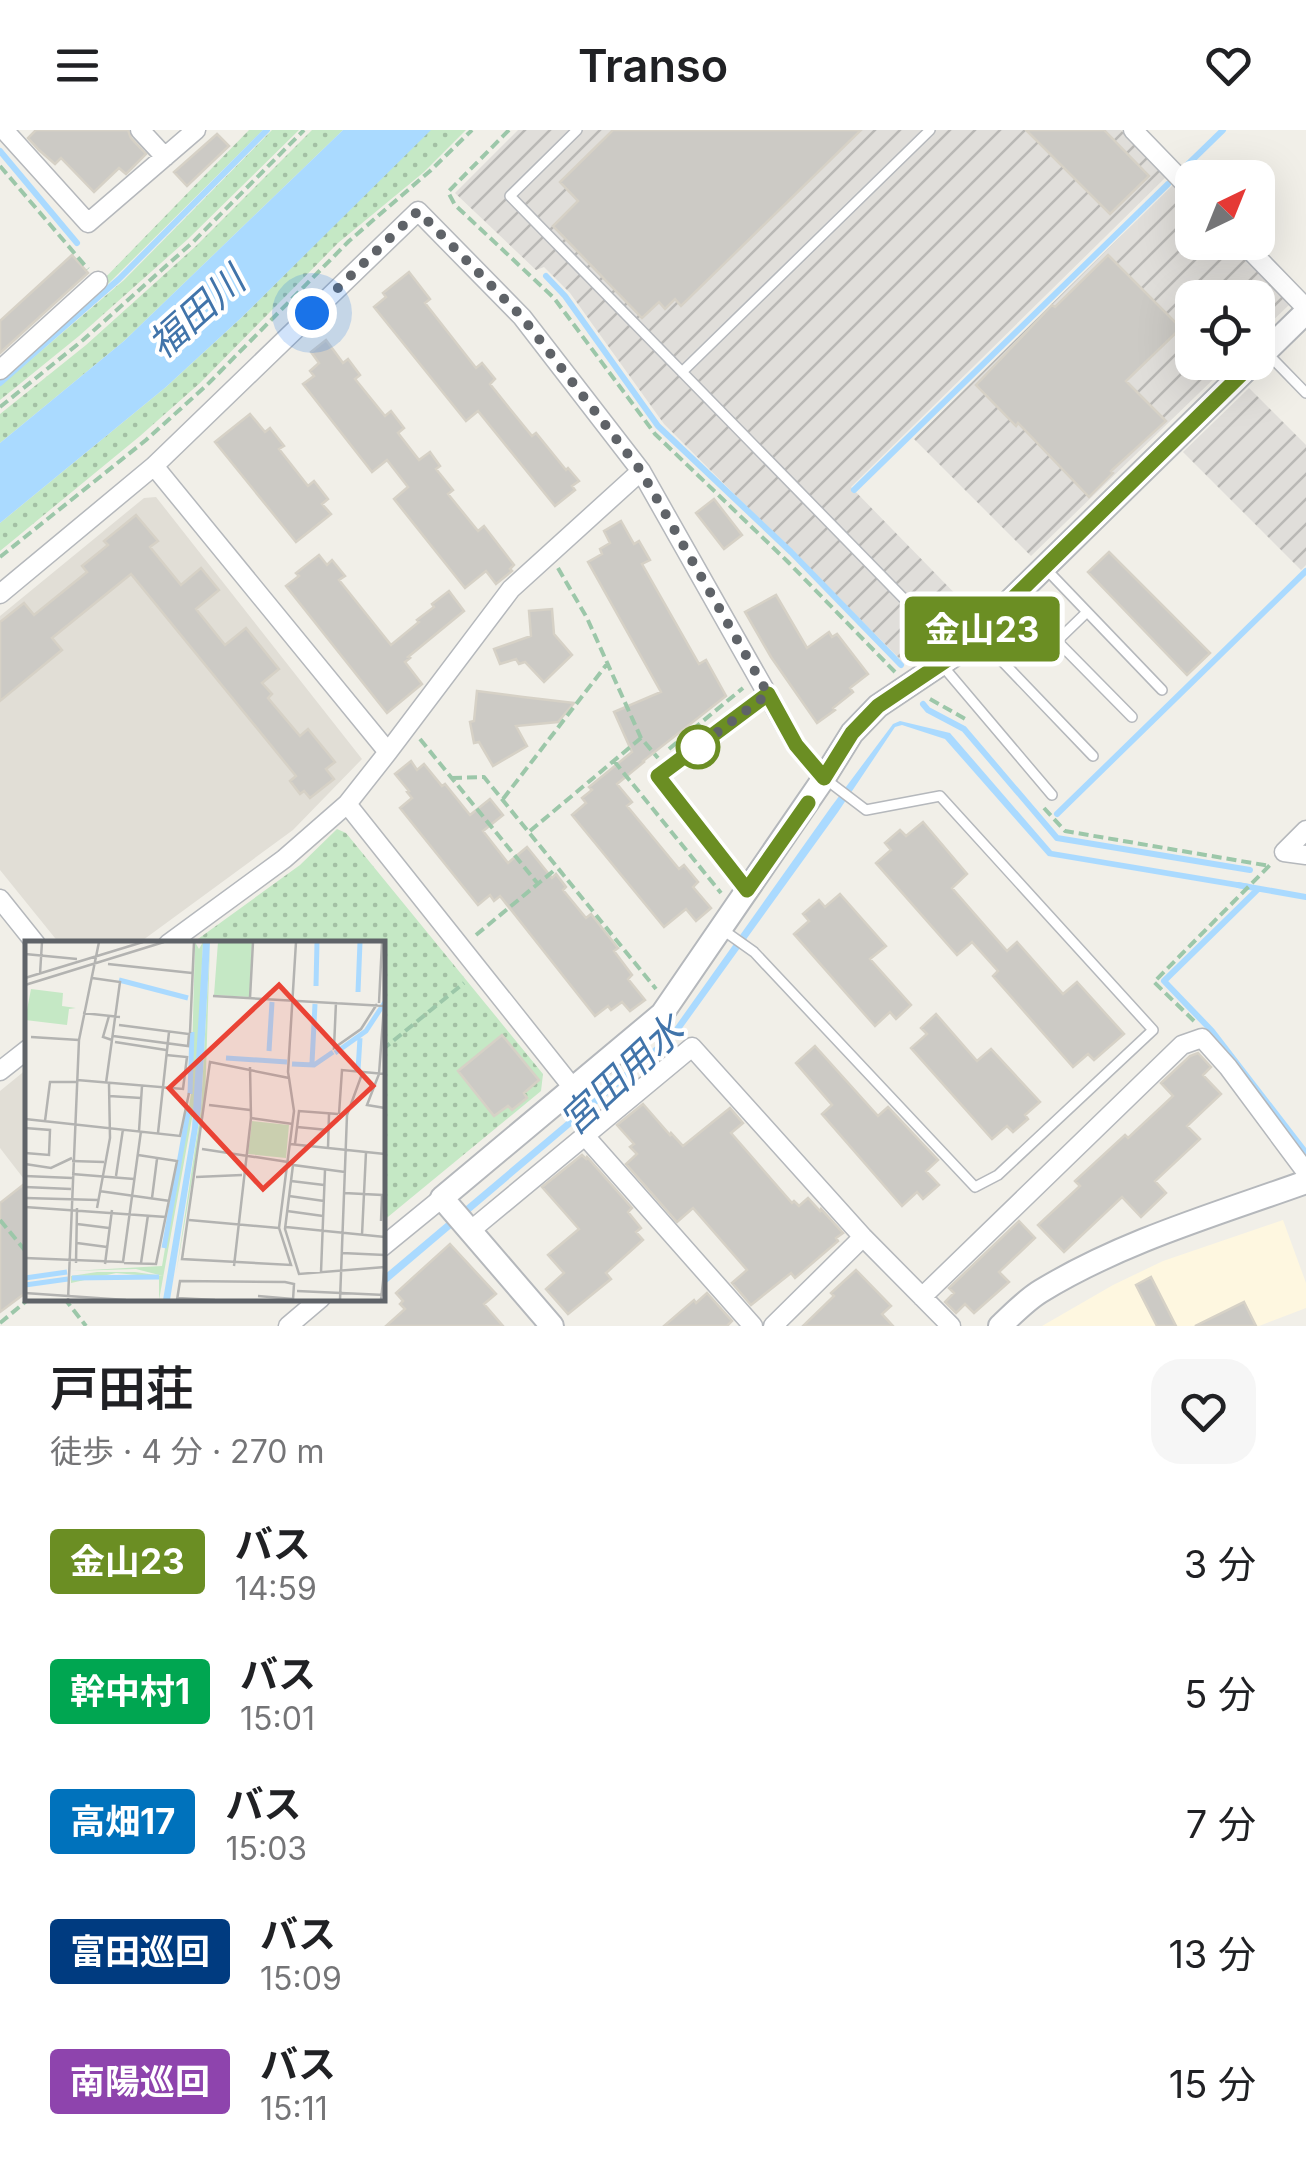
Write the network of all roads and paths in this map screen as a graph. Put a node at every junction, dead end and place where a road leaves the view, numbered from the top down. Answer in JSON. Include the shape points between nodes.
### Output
{"nodes":[{"id":1,"x":4,"y":130,"type":"edge"},
{"id":2,"x":140,"y":130,"type":"edge"},
{"id":3,"x":196,"y":130,"type":"edge"},
{"id":4,"x":304,"y":130,"type":"edge"},
{"id":5,"x":472,"y":130,"type":"edge"},
{"id":6,"x":509,"y":130,"type":"edge"},
{"id":7,"x":577,"y":130,"type":"edge"},
{"id":8,"x":930,"y":130,"type":"edge"},
{"id":9,"x":1132,"y":130,"type":"edge"},
{"id":10,"x":165,"y":157,"type":"junction"},
{"id":11,"x":0,"y":166,"type":"edge"},
{"id":12,"x":1175,"y":174,"type":"edge"},
{"id":13,"x":1259,"y":260,"type":"edge"},
{"id":14,"x":98,"y":281,"type":"joint"},
{"id":15,"x":1306,"y":310,"type":"edge"},
{"id":16,"x":1275,"y":342,"type":"edge"},
{"id":17,"x":0,"y":370,"type":"edge"},
{"id":18,"x":1275,"y":370,"type":"edge"},
{"id":19,"x":682,"y":372,"type":"junction"},
{"id":20,"x":1237,"y":380,"type":"edge"},
{"id":21,"x":1306,"y":393,"type":"edge"},
{"id":22,"x":0,"y":407,"type":"edge"},
{"id":23,"x":154,"y":466,"type":"junction"},
{"id":24,"x":641,"y":471,"type":"junction"},
{"id":25,"x":0,"y":558,"type":"edge"},
{"id":26,"x":556,"y":566,"type":"dead end"},
{"id":27,"x":1045,"y":568,"type":"junction"},
{"id":28,"x":0,"y":594,"type":"edge"},
{"id":29,"x":1087,"y":612,"type":"junction"},
{"id":30,"x":976,"y":634,"type":"junction"},
{"id":31,"x":949,"y":659,"type":"junction"},
{"id":32,"x":607,"y":664,"type":"junction"},
{"id":33,"x":746,"y":685,"type":"dead end"},
{"id":34,"x":909,"y":687,"type":"junction"},
{"id":35,"x":1162,"y":690,"type":"dead end"},
{"id":36,"x":768,"y":694,"type":"junction"},
{"id":37,"x":1132,"y":718,"type":"dead end"},
{"id":38,"x":970,"y":722,"type":"dead end"},
{"id":39,"x":420,"y":738,"type":"dead end"},
{"id":40,"x":641,"y":738,"type":"junction"},
{"id":41,"x":388,"y":752,"type":"junction"},
{"id":42,"x":1093,"y":756,"type":"dead end"},
{"id":43,"x":614,"y":761,"type":"junction"},
{"id":44,"x":452,"y":778,"type":"junction"},
{"id":45,"x":831,"y":783,"type":"junction"},
{"id":46,"x":1052,"y":796,"type":"dead end"},
{"id":47,"x":502,"y":800,"type":"junction"},
{"id":48,"x":347,"y":804,"type":"junction"},
{"id":49,"x":1041,"y":804,"type":"dead end"},
{"id":50,"x":1306,"y":830,"type":"edge"},
{"id":51,"x":528,"y":832,"type":"junction"},
{"id":52,"x":1306,"y":855,"type":"edge"},
{"id":53,"x":557,"y":868,"type":"junction"},
{"id":54,"x":538,"y":884,"type":"junction"},
{"id":55,"x":736,"y":894,"type":"junction"},
{"id":56,"x":0,"y":899,"type":"edge"},
{"id":57,"x":728,"y":933,"type":"junction"},
{"id":58,"x":469,"y":940,"type":"dead end"},
{"id":59,"x":34,"y":941,"type":"edge"},
{"id":60,"x":172,"y":941,"type":"edge"},
{"id":61,"x":480,"y":971,"type":"junction"},
{"id":62,"x":660,"y":993,"type":"dead end"},
{"id":63,"x":1202,"y":1038,"type":"junction"},
{"id":64,"x":385,"y":1048,"type":"edge"},
{"id":65,"x":25,"y":1052,"type":"edge"},
{"id":66,"x":0,"y":1072,"type":"edge"},
{"id":67,"x":573,"y":1088,"type":"junction"},
{"id":68,"x":586,"y":1136,"type":"junction"},
{"id":69,"x":1306,"y":1172,"type":"edge"},
{"id":70,"x":1306,"y":1182,"type":"edge"},
{"id":71,"x":457,"y":1216,"type":"junction"},
{"id":72,"x":0,"y":1220,"type":"edge"},
{"id":73,"x":863,"y":1237,"type":"junction"},
{"id":74,"x":385,"y":1247,"type":"edge"},
{"id":75,"x":25,"y":1250,"type":"edge"},
{"id":76,"x":922,"y":1297,"type":"junction"},
{"id":77,"x":26,"y":1301,"type":"edge"},
{"id":78,"x":66,"y":1301,"type":"edge"},
{"id":79,"x":319,"y":1301,"type":"edge"},
{"id":80,"x":0,"y":1323,"type":"edge"},
{"id":81,"x":86,"y":1326,"type":"edge"},
{"id":82,"x":288,"y":1326,"type":"edge"},
{"id":83,"x":552,"y":1326,"type":"edge"},
{"id":84,"x":752,"y":1326,"type":"edge"},
{"id":85,"x":772,"y":1326,"type":"edge"},
{"id":86,"x":951,"y":1326,"type":"edge"},
{"id":87,"x":1000,"y":1326,"type":"edge"}],
"edges":[{"from":1,"to":10,"type":"street","via":[[88,223]]},
{"from":2,"to":10,"type":"street"},
{"from":3,"to":10,"type":"street"},
{"from":4,"to":22,"type":"path","via":[[192,242]]},
{"from":5,"to":25,"type":"path","via":[[146,440]]},
{"from":6,"to":34,"type":"path","via":[[448,192],[455,205],[554,298],[655,434]]},
{"from":7,"to":19,"type":"lane","via":[[510,196]]},
{"from":8,"to":19,"type":"lane"},
{"from":9,"to":12,"type":"street"},
{"from":11,"to":14,"type":"path"},
{"from":13,"to":15,"type":"street"},
{"from":14,"to":17,"type":"street"},
{"from":15,"to":16,"type":"street"},
{"from":18,"to":21,"type":"lane"},
{"from":19,"to":31,"type":"lane"},
{"from":20,"to":27,"type":"street"},
{"from":23,"to":24,"type":"street","via":[[418,211],[522,317]]},
{"from":23,"to":28,"type":"street"},
{"from":23,"to":41,"type":"street"},
{"from":24,"to":36,"type":"street"},
{"from":24,"to":41,"type":"street","via":[[511,589]]},
{"from":26,"to":32,"type":"path"},
{"from":27,"to":29,"type":"lane"},
{"from":27,"to":30,"type":"street"},
{"from":29,"to":35,"type":"lane"},
{"from":29,"to":37,"type":"lane","via":[[1057,641]]},
{"from":30,"to":31,"type":"street"},
{"from":30,"to":42,"type":"lane"},
{"from":31,"to":34,"type":"street"},
{"from":31,"to":46,"type":"lane"},
{"from":32,"to":40,"type":"path"},
{"from":32,"to":47,"type":"path"},
{"from":33,"to":40,"type":"path","via":[[658,758]]},
{"from":34,"to":38,"type":"path"},
{"from":34,"to":45,"type":"street","via":[[852,733]]},
{"from":36,"to":45,"type":"street","via":[[796,745]]},
{"from":36,"to":55,"type":"lane","via":[[658,776]]},
{"from":39,"to":44,"type":"path"},
{"from":40,"to":43,"type":"path"},
{"from":41,"to":48,"type":"street"},
{"from":43,"to":51,"type":"path"},
{"from":43,"to":55,"type":"path"},
{"from":44,"to":47,"type":"path","via":[[484,777]]},
{"from":44,"to":54,"type":"path"},
{"from":45,"to":55,"type":"street"},
{"from":45,"to":57,"type":"lane","via":[[866,810],[940,796],[1153,1030],[998,1176],[975,1188],[754,952]]},
{"from":47,"to":51,"type":"path"},
{"from":48,"to":60,"type":"street"},
{"from":48,"to":61,"type":"street"},
{"from":49,"to":63,"type":"path","via":[[1065,831],[1270,866],[1154,982]]},
{"from":50,"to":52,"type":"street","via":[[1284,852]]},
{"from":51,"to":53,"type":"path"},
{"from":53,"to":54,"type":"path"},
{"from":53,"to":62,"type":"path"},
{"from":54,"to":58,"type":"path"},
{"from":55,"to":57,"type":"street"},
{"from":56,"to":59,"type":"street"},
{"from":57,"to":67,"type":"street","via":[[662,1014]]},
{"from":61,"to":64,"type":"path"},
{"from":61,"to":67,"type":"street"},
{"from":63,"to":69,"type":"street"},
{"from":63,"to":76,"type":"street","via":[[1182,1045]]},
{"from":65,"to":66,"type":"street"},
{"from":67,"to":71,"type":"street"},
{"from":68,"to":71,"type":"street"},
{"from":68,"to":73,"type":"street","via":[[692,1047]]},
{"from":68,"to":84,"type":"street"},
{"from":70,"to":87,"type":"street","via":[[1107,1257],[1038,1293]]},
{"from":71,"to":74,"type":"street"},
{"from":71,"to":83,"type":"street"},
{"from":72,"to":75,"type":"path"},
{"from":73,"to":76,"type":"street"},
{"from":73,"to":85,"type":"street"},
{"from":76,"to":86,"type":"street"},
{"from":77,"to":80,"type":"path"},
{"from":78,"to":81,"type":"path"},
{"from":79,"to":82,"type":"street"}]}
